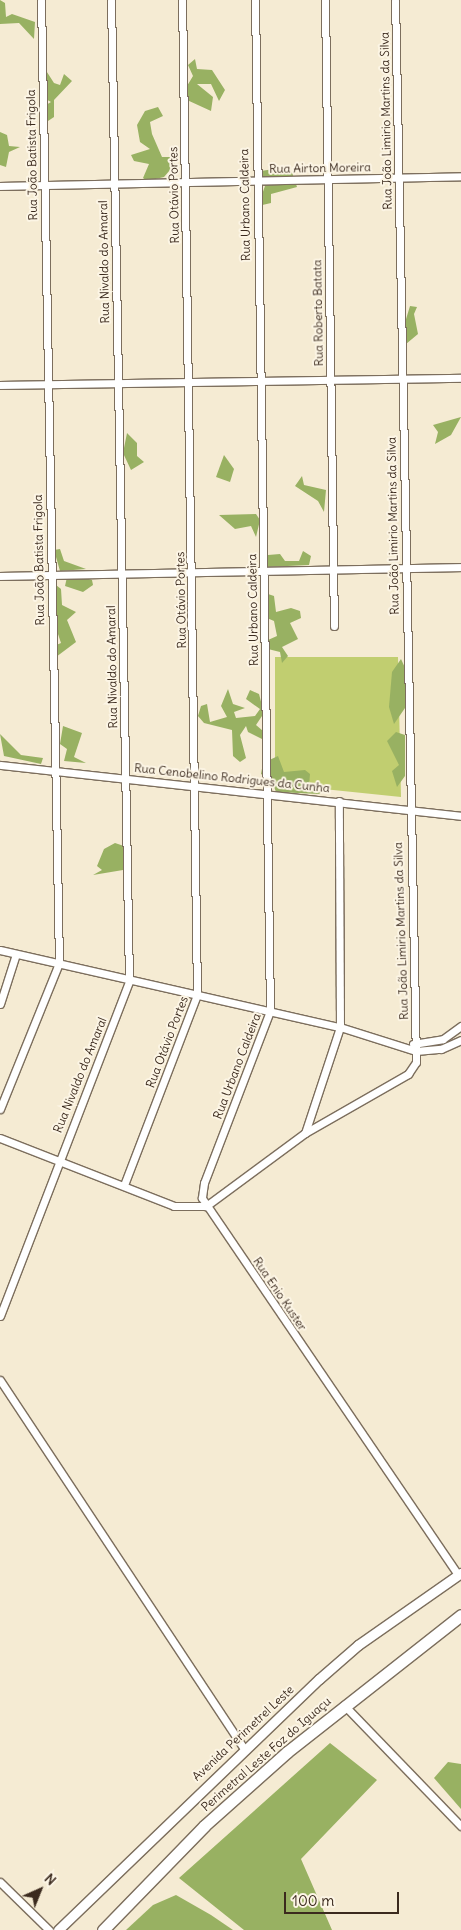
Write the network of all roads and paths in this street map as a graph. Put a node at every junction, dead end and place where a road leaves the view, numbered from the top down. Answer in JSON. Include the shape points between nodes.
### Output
{"nodes":[{"id":1,"x":41,"y":0,"type":"edge"},
{"id":2,"x":111,"y":0,"type":"edge"},
{"id":3,"x":182,"y":0,"type":"edge"},
{"id":4,"x":254,"y":0,"type":"edge"},
{"id":5,"x":325,"y":0,"type":"edge"},
{"id":6,"x":395,"y":0,"type":"edge"},
{"id":7,"x":461,"y":176,"type":"edge"},
{"id":8,"x":398,"y":178,"type":"junction"},
{"id":9,"x":327,"y":179,"type":"junction"},
{"id":10,"x":255,"y":181,"type":"junction"},
{"id":11,"x":185,"y":182,"type":"junction"},
{"id":12,"x":114,"y":183,"type":"junction"},
{"id":13,"x":44,"y":185,"type":"junction"},
{"id":14,"x":0,"y":186,"type":"edge"},
{"id":15,"x":401,"y":378,"type":"junction"},
{"id":16,"x":461,"y":378,"type":"edge"},
{"id":17,"x":330,"y":380,"type":"junction"},
{"id":18,"x":260,"y":381,"type":"junction"},
{"id":19,"x":188,"y":382,"type":"junction"},
{"id":20,"x":118,"y":383,"type":"junction"},
{"id":21,"x":0,"y":385,"type":"edge"},
{"id":22,"x":48,"y":385,"type":"junction"},
{"id":23,"x":461,"y":567,"type":"edge"},
{"id":24,"x":405,"y":568,"type":"junction"},
{"id":25,"x":264,"y":572,"type":"junction"},
{"id":26,"x":333,"y":572,"type":"junction"},
{"id":27,"x":192,"y":573,"type":"junction"},
{"id":28,"x":121,"y":575,"type":"junction"},
{"id":29,"x":0,"y":576,"type":"edge"},
{"id":30,"x":51,"y":576,"type":"junction"},
{"id":31,"x":334,"y":626,"type":"dead end"},
{"id":32,"x":0,"y":765,"type":"edge"},
{"id":33,"x":54,"y":770,"type":"junction"},
{"id":34,"x":125,"y":777,"type":"junction"},
{"id":35,"x":195,"y":784,"type":"junction"},
{"id":36,"x":267,"y":792,"type":"junction"},
{"id":37,"x":339,"y":801,"type":"junction"},
{"id":38,"x":408,"y":809,"type":"junction"},
{"id":39,"x":461,"y":816,"type":"edge"},
{"id":40,"x":0,"y":950,"type":"edge"},
{"id":41,"x":16,"y":954,"type":"junction"},
{"id":42,"x":59,"y":963,"type":"junction"},
{"id":43,"x":129,"y":981,"type":"junction"},
{"id":44,"x":197,"y":995,"type":"junction"},
{"id":45,"x":0,"y":1004,"type":"edge"},
{"id":46,"x":270,"y":1011,"type":"junction"},
{"id":47,"x":461,"y":1026,"type":"edge"},
{"id":48,"x":340,"y":1027,"type":"junction"},
{"id":49,"x":452,"y":1034,"type":"junction"},
{"id":50,"x":460,"y":1043,"type":"edge"},
{"id":51,"x":417,"y":1047,"type":"junction"},
{"id":52,"x":0,"y":1109,"type":"edge"},
{"id":53,"x":305,"y":1133,"type":"junction"},
{"id":54,"x":0,"y":1138,"type":"edge"},
{"id":55,"x":58,"y":1160,"type":"junction"},
{"id":56,"x":124,"y":1185,"type":"junction"},
{"id":57,"x":206,"y":1206,"type":"junction"},
{"id":58,"x":1,"y":1313,"type":"edge"},
{"id":59,"x":0,"y":1380,"type":"edge"},
{"id":60,"x":460,"y":1574,"type":"edge"},
{"id":61,"x":461,"y":1616,"type":"edge"},
{"id":62,"x":344,"y":1705,"type":"junction"},
{"id":63,"x":244,"y":1748,"type":"junction"},
{"id":64,"x":461,"y":1826,"type":"edge"},
{"id":65,"x":0,"y":1882,"type":"edge"},
{"id":66,"x":49,"y":1930,"type":"edge"},
{"id":67,"x":58,"y":1930,"type":"edge"},
{"id":68,"x":103,"y":1930,"type":"edge"}],
"edges":[{"from":1,"to":13,"type":"street","name":"Rua João Batista Frigola"},
{"from":2,"to":12,"type":"street","name":"Rua Nivaldo do Amaral"},
{"from":3,"to":11,"type":"street","name":"Rua Otávio Portes"},
{"from":4,"to":10,"type":"street","name":"Rua Urbano Caldeira"},
{"from":5,"to":9,"type":"street","name":"Rua Roberto Batata"},
{"from":6,"to":8,"type":"street","name":"Rua João Limirio Martins da Silva"},
{"from":7,"to":8,"type":"street","name":"Rua Airton Moreira"},
{"from":8,"to":9,"type":"street","name":"Rua Airton Moreira"},
{"from":8,"to":15,"type":"street","name":"Rua João Limirio Martins da Silva"},
{"from":9,"to":10,"type":"street","name":"Rua Airton Moreira"},
{"from":9,"to":17,"type":"street","name":"Rua Roberto Batata"},
{"from":10,"to":11,"type":"street","name":"Rua Airton Moreira"},
{"from":10,"to":18,"type":"street","name":"Rua Urbano Caldeira"},
{"from":11,"to":12,"type":"street","name":"Rua Airton Moreira"},
{"from":11,"to":19,"type":"street","name":"Rua Otávio Portes"},
{"from":12,"to":13,"type":"street","name":"Rua Airton Moreira"},
{"from":12,"to":20,"type":"street","name":"Rua Nivaldo do Amaral"},
{"from":13,"to":14,"type":"street","name":"Rua Airton Moreira"},
{"from":13,"to":22,"type":"street","name":"Rua João Batista Frigola"},
{"from":15,"to":16,"type":"street"},
{"from":15,"to":17,"type":"street"},
{"from":15,"to":24,"type":"street","name":"Rua João Limirio Martins da Silva"},
{"from":17,"to":18,"type":"street"},
{"from":17,"to":26,"type":"street","name":"Rua Roberto Batata"},
{"from":18,"to":19,"type":"street"},
{"from":18,"to":25,"type":"street","name":"Rua Urbano Caldeira"},
{"from":19,"to":20,"type":"street"},
{"from":19,"to":27,"type":"street","name":"Rua Otávio Portes"},
{"from":20,"to":22,"type":"street"},
{"from":20,"to":28,"type":"street","name":"Rua Nivaldo do Amaral"},
{"from":21,"to":22,"type":"street"},
{"from":22,"to":30,"type":"street","name":"Rua João Batista Frigola"},
{"from":23,"to":24,"type":"street"},
{"from":24,"to":26,"type":"street"},
{"from":24,"to":38,"type":"street","name":"Rua João Limirio Martins da Silva"},
{"from":25,"to":26,"type":"street"},
{"from":25,"to":27,"type":"street"},
{"from":25,"to":36,"type":"street","name":"Rua Urbano Caldeira"},
{"from":26,"to":31,"type":"street","name":"Rua Roberto Batata"},
{"from":27,"to":28,"type":"street"},
{"from":27,"to":35,"type":"street","name":"Rua Otávio Portes"},
{"from":28,"to":30,"type":"street"},
{"from":28,"to":34,"type":"street","name":"Rua Nivaldo do Amaral"},
{"from":29,"to":30,"type":"street"},
{"from":30,"to":33,"type":"street","name":"Rua João Batista Frigola"},
{"from":32,"to":33,"type":"street","name":"Rua Cenobelino Rodrigues da Cunha"},
{"from":33,"to":34,"type":"street","name":"Rua Cenobelino Rodrigues da Cunha"},
{"from":33,"to":42,"type":"street","name":"Rua João Batista Frigola"},
{"from":34,"to":35,"type":"street","name":"Rua Cenobelino Rodrigues da Cunha"},
{"from":34,"to":43,"type":"street","name":"Rua Nivaldo do Amaral"},
{"from":35,"to":36,"type":"street","name":"Rua Cenobelino Rodrigues da Cunha"},
{"from":35,"to":44,"type":"street","name":"Rua Otávio Portes"},
{"from":36,"to":37,"type":"street","name":"Rua Cenobelino Rodrigues da Cunha"},
{"from":36,"to":46,"type":"street","name":"Rua Urbano Caldeira"},
{"from":37,"to":38,"type":"street","name":"Rua Cenobelino Rodrigues da Cunha"},
{"from":37,"to":48,"type":"street"},
{"from":38,"to":39,"type":"street","name":"Rua Cenobelino Rodrigues da Cunha"},
{"from":38,"to":51,"type":"street","name":"Rua João Limirio Martins da Silva"},
{"from":40,"to":41,"type":"street"},
{"from":41,"to":42,"type":"street"},
{"from":41,"to":45,"type":"street"},
{"from":42,"to":43,"type":"street"},
{"from":42,"to":52,"type":"street","name":"Rua João Batista Frigola"},
{"from":43,"to":44,"type":"street"},
{"from":43,"to":55,"type":"street","name":"Rua Nivaldo do Amaral"},
{"from":44,"to":46,"type":"street"},
{"from":44,"to":56,"type":"street","name":"Rua Otávio Portes"},
{"from":46,"to":48,"type":"street"},
{"from":46,"to":57,"type":"street","name":"Rua Urbano Caldeira","via":[[204,1183]]},
{"from":47,"to":49,"type":"street"},
{"from":48,"to":51,"type":"street"},
{"from":48,"to":53,"type":"street"},
{"from":49,"to":50,"type":"street"},
{"from":49,"to":51,"type":"street"},
{"from":50,"to":51,"type":"street"},
{"from":51,"to":53,"type":"street","via":[[408,1074]]},
{"from":53,"to":57,"type":"street"},
{"from":54,"to":55,"type":"street"},
{"from":55,"to":56,"type":"street"},
{"from":55,"to":58,"type":"street","name":"Rua Nivaldo do Amaral"},
{"from":56,"to":57,"type":"street","via":[[174,1206]]},
{"from":57,"to":60,"type":"street","name":"Rua Enio Kuster"},
{"from":59,"to":63,"type":"street"},
{"from":60,"to":63,"type":"street","name":"Avenida Perimetrel Leste","via":[[358,1645]]},
{"from":61,"to":62,"type":"highway","name":"Perimetral Leste Foz do Iguaçu"},
{"from":62,"to":64,"type":"street"},
{"from":62,"to":68,"type":"highway","name":"Perimetral Leste Foz do Iguaçu","via":[[204,1826]]},
{"from":63,"to":67,"type":"street","name":"Avenida Perimetrel Leste"},
{"from":65,"to":66,"type":"street"}]}
